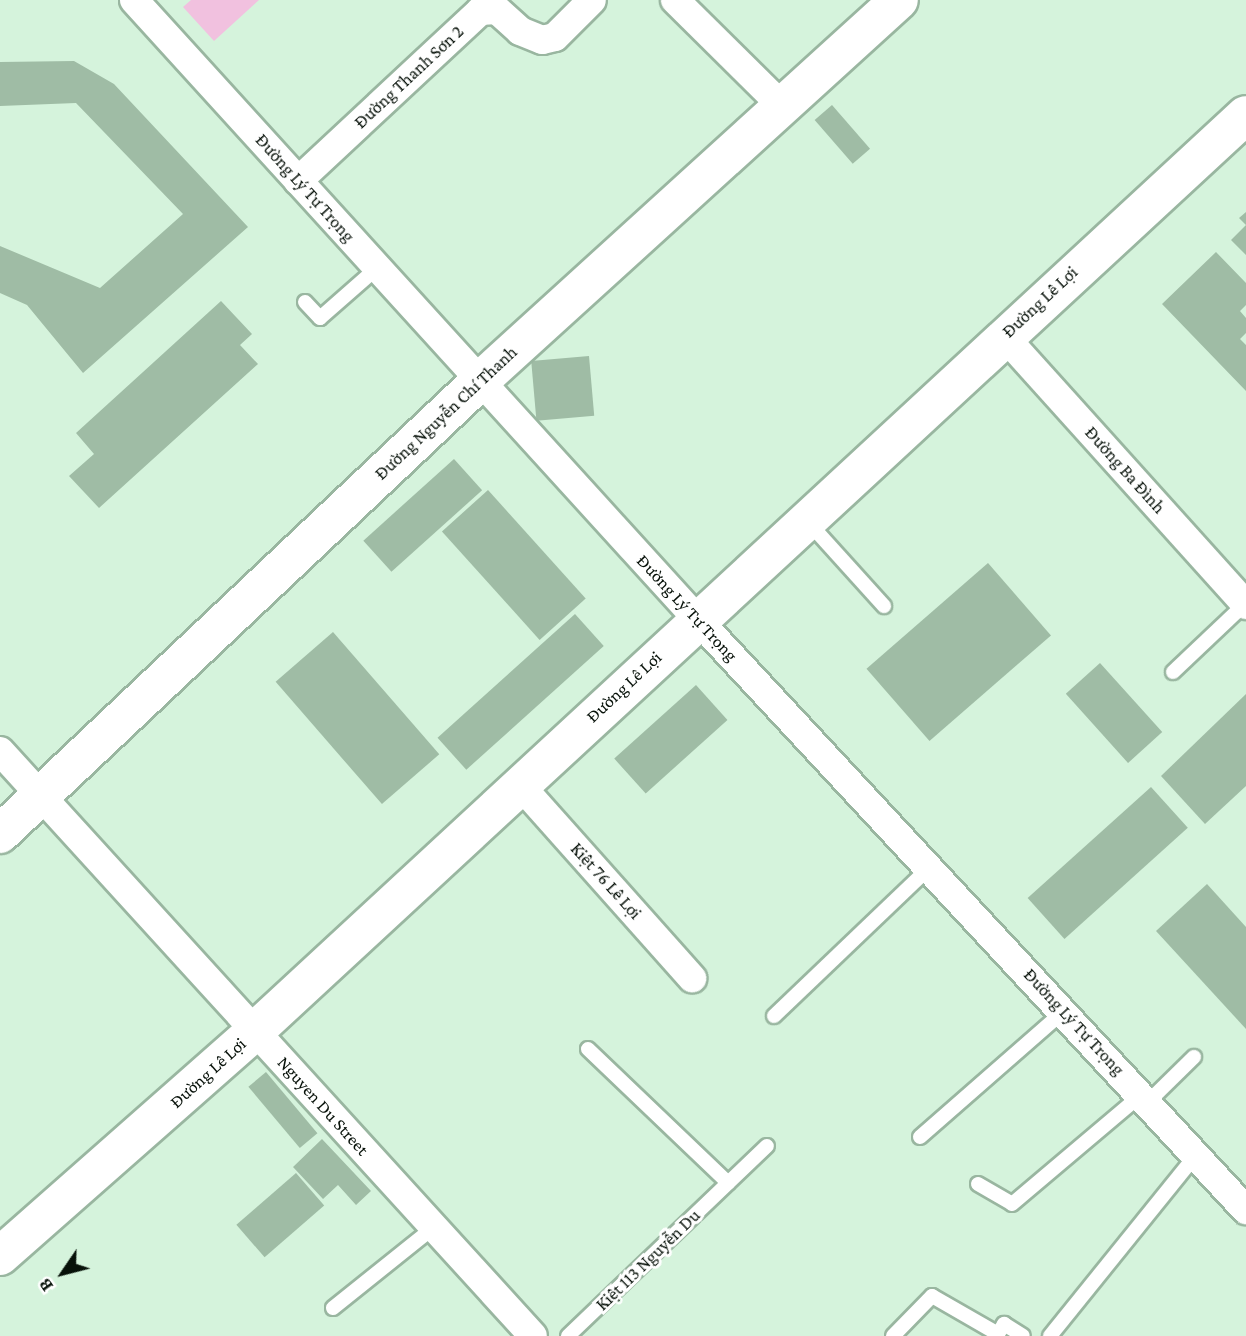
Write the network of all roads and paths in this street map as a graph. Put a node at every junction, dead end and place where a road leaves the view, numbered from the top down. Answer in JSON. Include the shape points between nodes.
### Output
{"nodes":[{"id":1,"x":134,"y":0,"type":"edge"},
{"id":2,"x":592,"y":0,"type":"edge"},
{"id":3,"x":676,"y":0,"type":"edge"},
{"id":4,"x":899,"y":0,"type":"edge"},
{"id":5,"x":782,"y":106,"type":"junction"},
{"id":6,"x":1246,"y":116,"type":"edge"},
{"id":7,"x":298,"y":181,"type":"junction"},
{"id":8,"x":377,"y":268,"type":"junction"},
{"id":9,"x":305,"y":302,"type":"dead end"},
{"id":10,"x":1004,"y":336,"type":"junction"},
{"id":11,"x":480,"y":381,"type":"junction"},
{"id":12,"x":806,"y":519,"type":"junction"},
{"id":13,"x":1246,"y":604,"type":"edge"},
{"id":14,"x":884,"y":606,"type":"dead end"},
{"id":15,"x":697,"y":620,"type":"junction"},
{"id":16,"x":1174,"y":672,"type":"dead end"},
{"id":17,"x":0,"y":751,"type":"edge"},
{"id":18,"x":520,"y":785,"type":"junction"},
{"id":19,"x":40,"y":796,"type":"junction"},
{"id":20,"x":0,"y":834,"type":"edge"},
{"id":21,"x":929,"y":868,"type":"junction"},
{"id":22,"x":692,"y":978,"type":"dead end"},
{"id":23,"x":1064,"y":1011,"type":"junction"},
{"id":24,"x":774,"y":1016,"type":"dead end"},
{"id":25,"x":255,"y":1031,"type":"junction"},
{"id":26,"x":588,"y":1049,"type":"dead end"},
{"id":27,"x":1194,"y":1057,"type":"dead end"},
{"id":28,"x":1145,"y":1098,"type":"junction"},
{"id":29,"x":920,"y":1137,"type":"dead end"},
{"id":30,"x":766,"y":1146,"type":"dead end"},
{"id":31,"x":1196,"y":1155,"type":"junction"},
{"id":32,"x":728,"y":1183,"type":"junction"},
{"id":33,"x":978,"y":1184,"type":"dead end"},
{"id":34,"x":1246,"y":1210,"type":"edge"},
{"id":35,"x":434,"y":1227,"type":"junction"},
{"id":36,"x":0,"y":1256,"type":"edge"},
{"id":37,"x":333,"y":1308,"type":"dead end"},
{"id":38,"x":533,"y":1336,"type":"edge"},
{"id":39,"x":568,"y":1336,"type":"edge"},
{"id":40,"x":894,"y":1336,"type":"edge"},
{"id":41,"x":1023,"y":1336,"type":"edge"},
{"id":42,"x":1050,"y":1336,"type":"edge"}],
"edges":[{"from":1,"to":7,"type":"street","name":"Đường Lý Tự Trọng"},
{"from":2,"to":7,"type":"street","name":"Đường Thanh Sơn 2","via":[[555,37],[542,40],[520,31],[497,10],[480,10]]},
{"from":3,"to":5,"type":"street"},
{"from":4,"to":5,"type":"street","name":"Đường Nguyễn Chí Thanh"},
{"from":5,"to":11,"type":"street","name":"Đường Nguyễn Chí Thanh"},
{"from":6,"to":10,"type":"street","name":"Đường Lê Lợi"},
{"from":7,"to":8,"type":"street","name":"Đường Lý Tự Trọng"},
{"from":8,"to":9,"type":"lane","via":[[320,318]]},
{"from":8,"to":11,"type":"street","name":"Đường Lý Tự Trọng"},
{"from":10,"to":12,"type":"street","name":"Đường Lê Lợi"},
{"from":10,"to":13,"type":"street","name":"Đường Ba Đình"},
{"from":11,"to":15,"type":"street","name":"Đường Lý Tự Trọng"},
{"from":11,"to":19,"type":"street","name":"Đường Nguyễn Chí Thanh"},
{"from":12,"to":14,"type":"lane"},
{"from":12,"to":15,"type":"street","name":"Đường Lê Lợi"},
{"from":13,"to":16,"type":"lane"},
{"from":15,"to":18,"type":"street","name":"Đường Lê Lợi"},
{"from":15,"to":21,"type":"street","name":"Đường Lý Tự Trọng"},
{"from":17,"to":19,"type":"street","name":"Nguyen Du Street"},
{"from":18,"to":22,"type":"street","name":"Kiệt 76 Lê Lợi"},
{"from":18,"to":25,"type":"street","name":"Đường Lê Lợi"},
{"from":19,"to":20,"type":"street","name":"Đường Nguyễn Chí Thanh"},
{"from":19,"to":25,"type":"street","name":"Nguyen Du Street"},
{"from":21,"to":23,"type":"street","name":"Đường Lý Tự Trọng"},
{"from":21,"to":24,"type":"lane"},
{"from":23,"to":28,"type":"street","name":"Đường Lý Tự Trọng"},
{"from":23,"to":29,"type":"lane"},
{"from":25,"to":35,"type":"street","name":"Nguyen Du Street"},
{"from":25,"to":36,"type":"street","name":"Đường Lê Lợi"},
{"from":26,"to":32,"type":"lane"},
{"from":27,"to":28,"type":"lane"},
{"from":28,"to":31,"type":"street","name":"Đường Lý Tự Trọng"},
{"from":28,"to":33,"type":"lane","via":[[1012,1204]]},
{"from":30,"to":32,"type":"lane","name":"Kiệt 113 Nguyễn Du"},
{"from":31,"to":34,"type":"street","name":"Đường Lý Tự Trọng"},
{"from":31,"to":42,"type":"lane"},
{"from":32,"to":39,"type":"lane","name":"Kiệt 113 Nguyễn Du"},
{"from":35,"to":37,"type":"lane"},
{"from":35,"to":38,"type":"street","name":"Nguyen Du Street"},
{"from":40,"to":41,"type":"lane","via":[[932,1296],[998,1334],[1004,1324]]}]}
